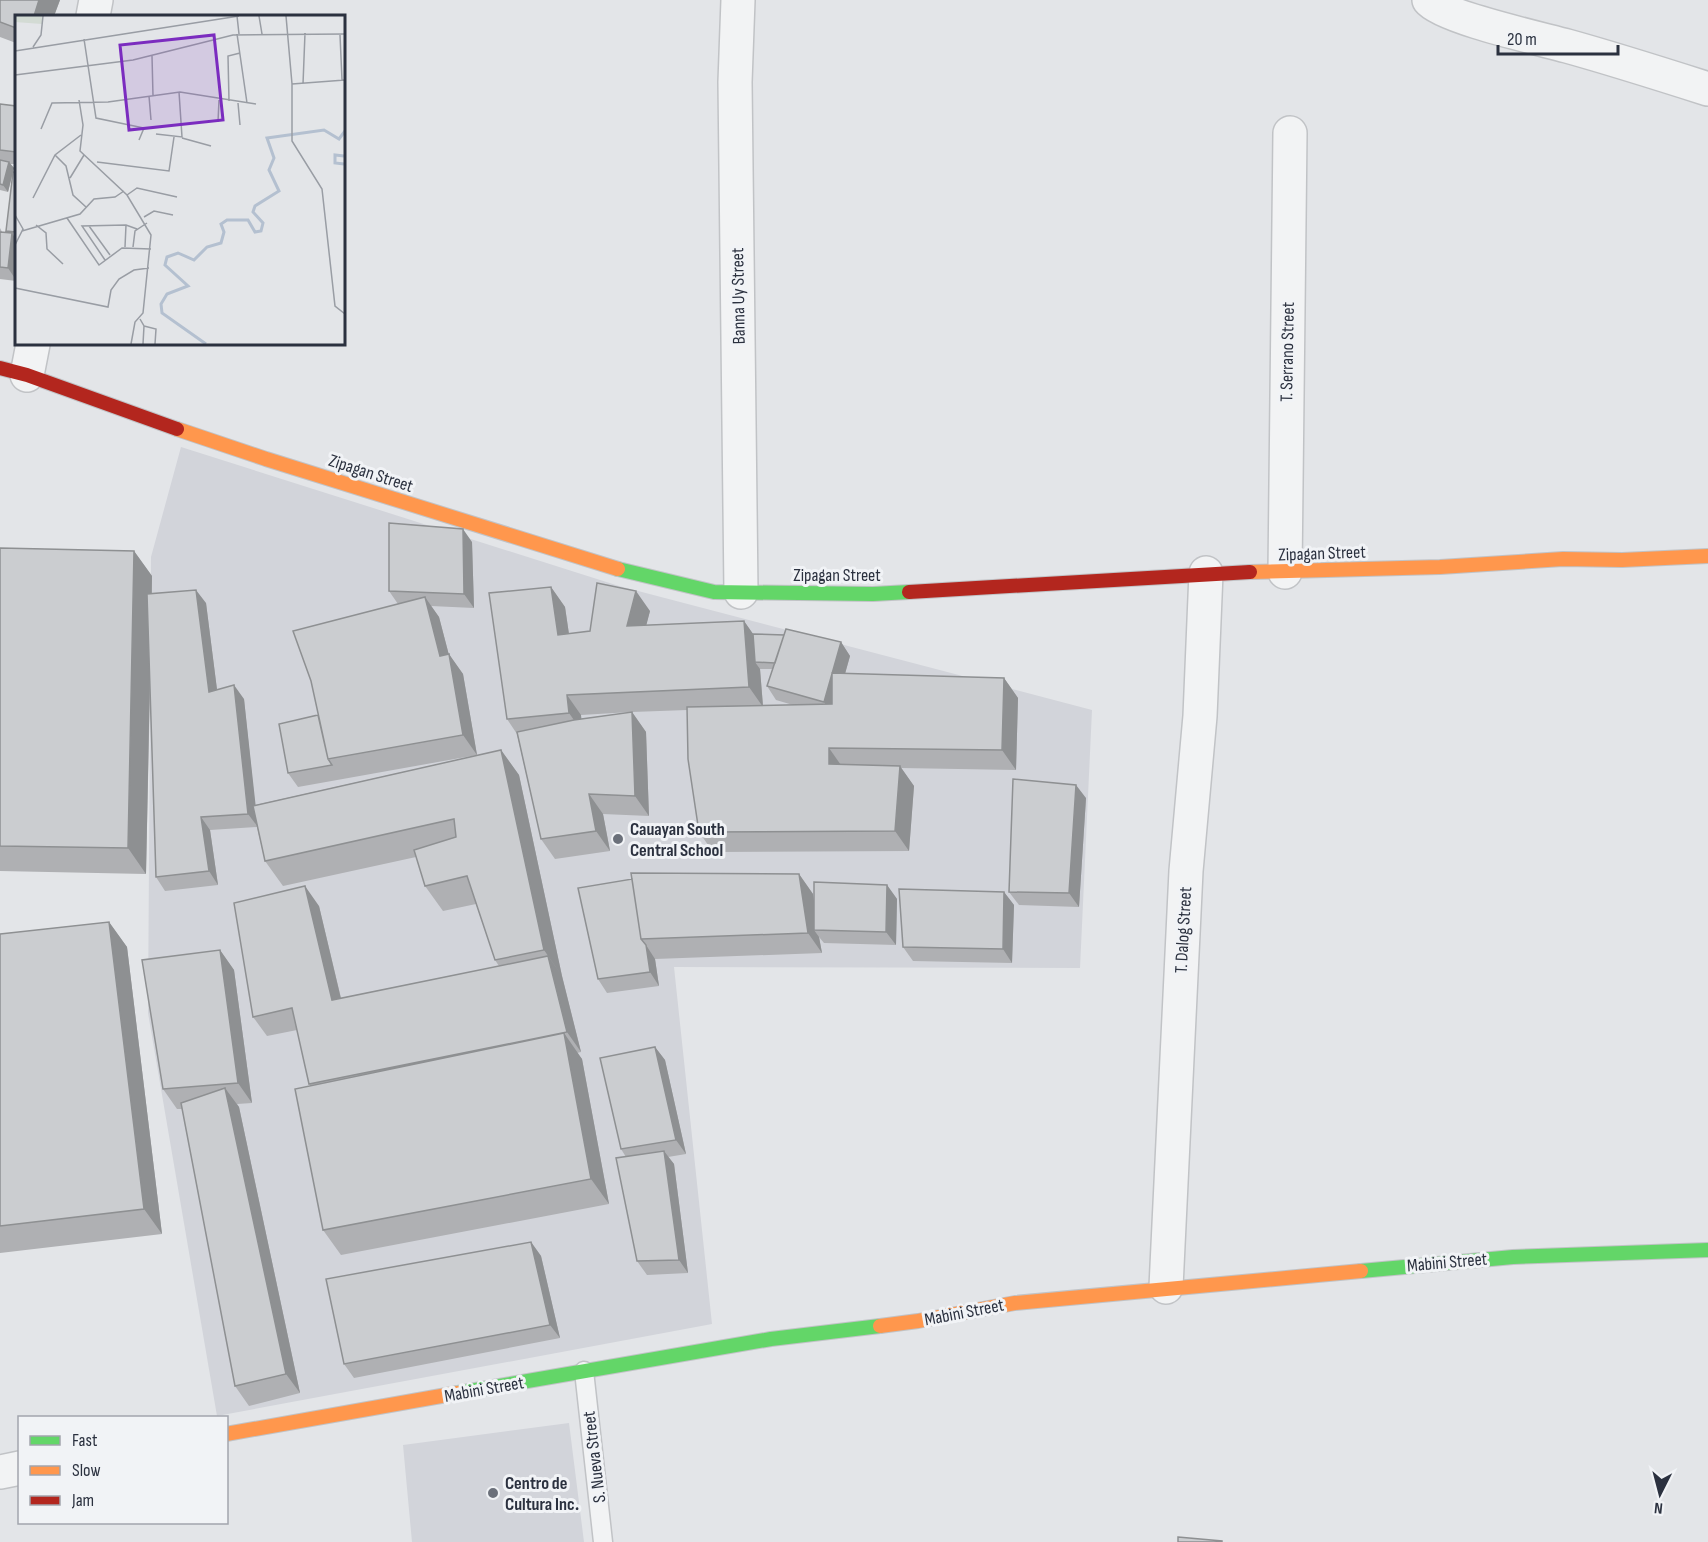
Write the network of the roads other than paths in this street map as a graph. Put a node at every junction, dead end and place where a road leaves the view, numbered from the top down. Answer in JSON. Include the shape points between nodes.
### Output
{"nodes":[{"id":1,"x":96,"y":0,"type":"edge"},
{"id":2,"x":738,"y":0,"type":"edge"},
{"id":3,"x":1429,"y":0,"type":"edge"},
{"id":4,"x":93,"y":15,"type":"edge"},
{"id":5,"x":1708,"y":89,"type":"edge"},
{"id":6,"x":1290,"y":133,"type":"dead end"},
{"id":7,"x":20,"y":362,"type":"edge"},
{"id":8,"x":1708,"y":556,"type":"edge"},
{"id":9,"x":1285,"y":572,"type":"junction"},
{"id":10,"x":1206,"y":573,"type":"junction"},
{"id":11,"x":741,"y":592,"type":"junction"},
{"id":12,"x":1708,"y":1250,"type":"edge"},
{"id":13,"x":1166,"y":1287,"type":"junction"},
{"id":14,"x":584,"y":1371,"type":"junction"},
{"id":15,"x":228,"y":1434,"type":"edge"},
{"id":16,"x":18,"y":1468,"type":"edge"},
{"id":17,"x":0,"y":1472,"type":"edge"},
{"id":18,"x":603,"y":1542,"type":"edge"}],
"edges":[{"from":1,"to":4,"type":"street"},
{"from":2,"to":11,"type":"street","name":"Banna Uy Street","via":[[735,82]]},
{"from":3,"to":5,"type":"street","via":[[1465,18]]},
{"from":6,"to":9,"type":"street","name":"T. Serrano Street"},
{"from":7,"to":11,"type":"street","name":"Zipagan Street","via":[[153,421],[266,459],[612,567],[714,592]]},
{"from":8,"to":9,"type":"street","name":"Zipagan Street"},
{"from":9,"to":10,"type":"street","name":"Zipagan Street"},
{"from":10,"to":11,"type":"street","name":"Zipagan Street","via":[[873,594]]},
{"from":10,"to":13,"type":"street","name":"T. Dalog Street","via":[[1200,716],[1186,871]]},
{"from":12,"to":13,"type":"street","name":"Mabini Street","via":[[1513,1257]]},
{"from":13,"to":14,"type":"street","name":"Mabini Street","via":[[1015,1303]]},
{"from":14,"to":15,"type":"street","name":"Mabini Street"},
{"from":14,"to":18,"type":"lane","name":"S. Nueva Street"},
{"from":16,"to":17,"type":"street"}]}
